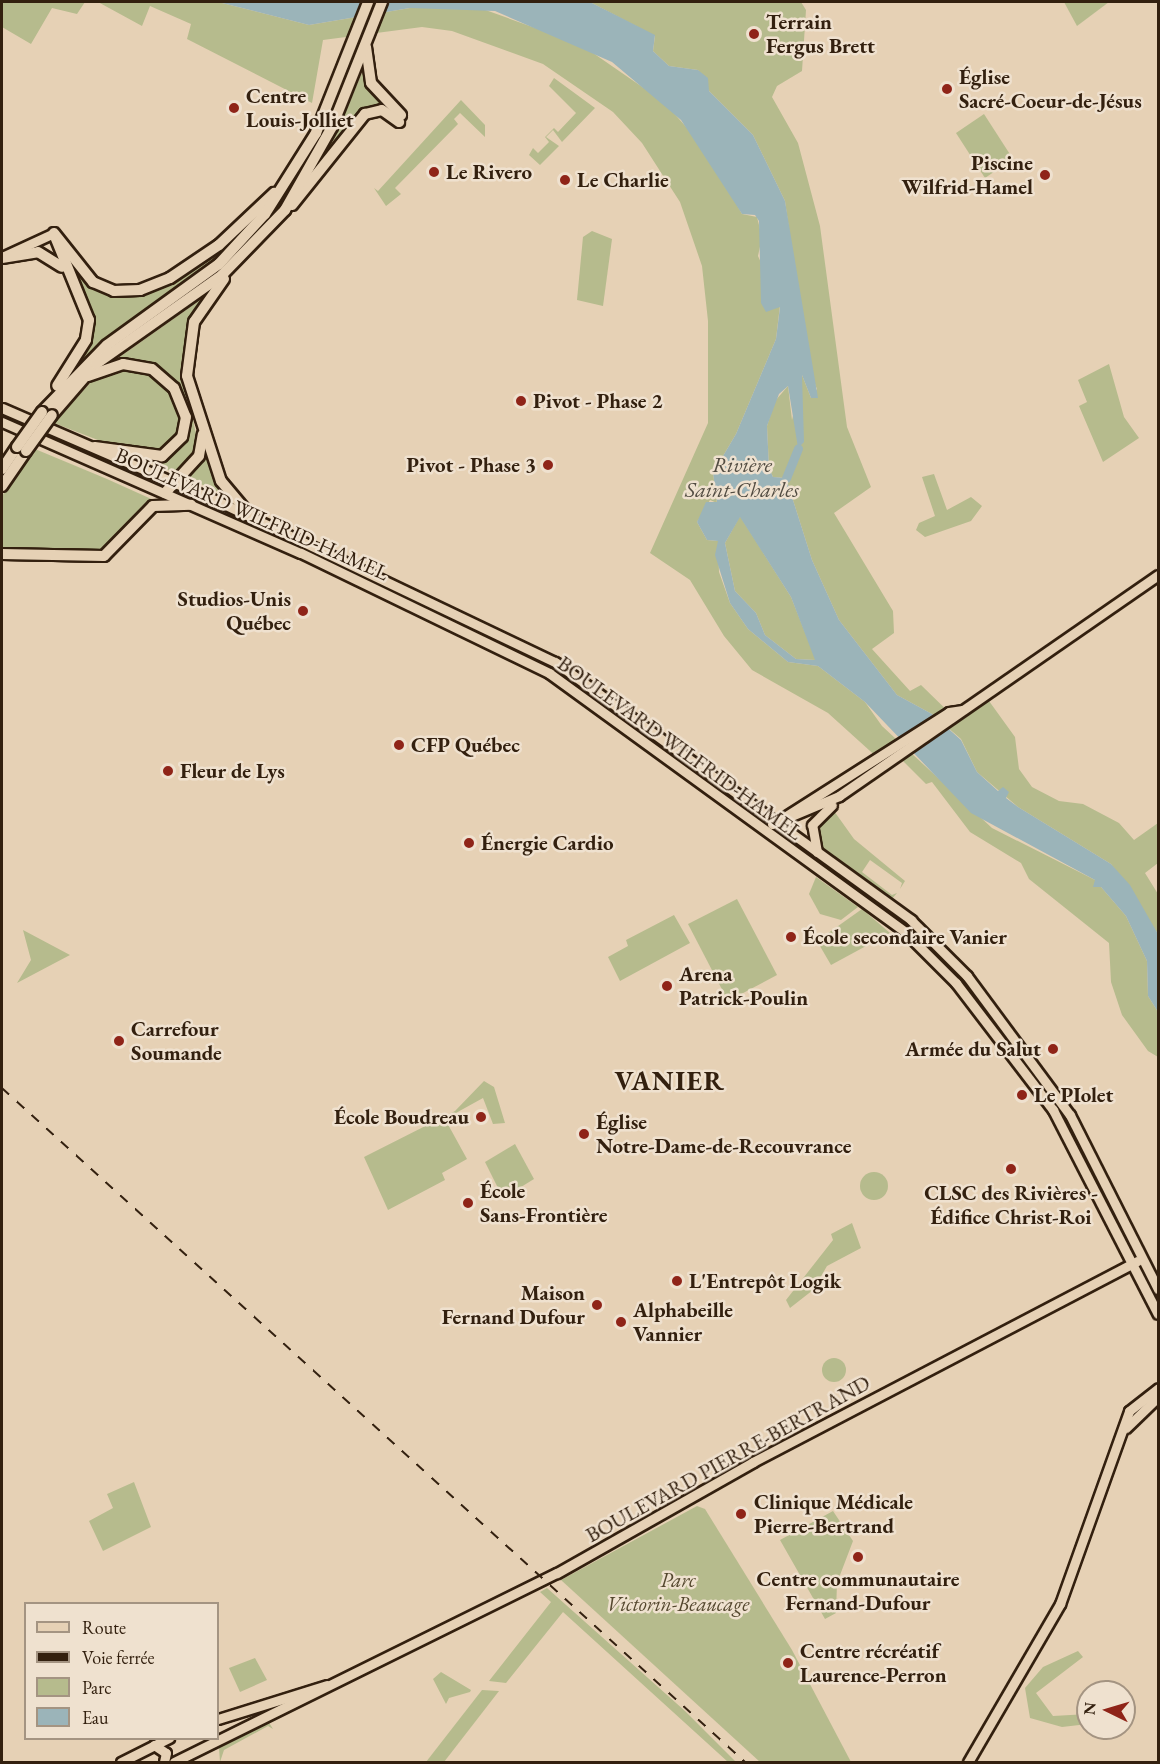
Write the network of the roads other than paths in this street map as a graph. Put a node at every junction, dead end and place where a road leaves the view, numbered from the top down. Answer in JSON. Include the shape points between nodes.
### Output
{"nodes":[{"id":1,"x":368,"y":2,"type":"edge"},
{"id":2,"x":382,"y":2,"type":"edge"},
{"id":3,"x":366,"y":43,"type":"junction"},
{"id":4,"x":294,"y":174,"type":"junction"},
{"id":5,"x":285,"y":210,"type":"junction"},
{"id":6,"x":54,"y":233,"type":"junction"},
{"id":7,"x":2,"y":258,"type":"edge"},
{"id":8,"x":237,"y":262,"type":"junction"},
{"id":9,"x":68,"y":274,"type":"junction"},
{"id":10,"x":84,"y":377,"type":"junction"},
{"id":11,"x":2,"y":408,"type":"edge"},
{"id":12,"x":47,"y":413,"type":"junction"},
{"id":13,"x":2,"y":422,"type":"edge"},
{"id":14,"x":203,"y":431,"type":"junction"},
{"id":15,"x":95,"y":447,"type":"junction"},
{"id":16,"x":22,"y":449,"type":"junction"},
{"id":17,"x":2,"y":469,"type":"edge"},
{"id":18,"x":174,"y":482,"type":"junction"},
{"id":19,"x":2,"y":486,"type":"edge"},
{"id":20,"x":165,"y":493,"type":"junction"},
{"id":21,"x":190,"y":504,"type":"junction"},
{"id":22,"x":252,"y":518,"type":"junction"},
{"id":23,"x":2,"y":554,"type":"edge"},
{"id":24,"x":1158,"y":575,"type":"edge"},
{"id":25,"x":903,"y":748,"type":"junction"},
{"id":26,"x":839,"y":796,"type":"junction"},
{"id":27,"x":774,"y":823,"type":"junction"},
{"id":28,"x":762,"y":829,"type":"junction"},
{"id":29,"x":817,"y":852,"type":"junction"},
{"id":30,"x":1143,"y":1259,"type":"junction"},
{"id":31,"x":1133,"y":1264,"type":"junction"},
{"id":32,"x":1158,"y":1289,"type":"edge"},
{"id":33,"x":1158,"y":1314,"type":"edge"},
{"id":34,"x":1158,"y":1388,"type":"edge"},
{"id":35,"x":1158,"y":1397,"type":"edge"},
{"id":36,"x":1117,"y":1446,"type":"junction"},
{"id":37,"x":327,"y":1685,"type":"junction"},
{"id":38,"x":219,"y":1719,"type":"edge"},
{"id":39,"x":219,"y":1739,"type":"edge"},
{"id":40,"x":165,"y":1740,"type":"edge"},
{"id":41,"x":218,"y":1740,"type":"edge"},
{"id":42,"x":154,"y":1745,"type":"junction"},
{"id":43,"x":121,"y":1762,"type":"edge"},
{"id":44,"x":164,"y":1762,"type":"edge"},
{"id":45,"x":174,"y":1762,"type":"edge"},
{"id":46,"x":968,"y":1762,"type":"edge"}],
"edges":[{"from":1,"to":4,"type":"highway"},
{"from":2,"to":3,"type":"highway"},
{"from":3,"to":5,"type":"highway","via":[[325,142]]},
{"from":3,"to":5,"type":"highway","via":[[371,83],[401,120],[382,110],[365,114],[313,184]]},
{"from":4,"to":6,"type":"highway","via":[[219,245],[170,278],[140,290],[114,291],[93,282]]},
{"from":4,"to":12,"type":"highway","via":[[219,264],[107,345]]},
{"from":5,"to":8,"type":"highway"},
{"from":6,"to":7,"type":"main road"},
{"from":6,"to":9,"type":"highway"},
{"from":7,"to":9,"type":"highway","via":[[44,254]]},
{"from":8,"to":10,"type":"highway","via":[[111,352]]},
{"from":8,"to":14,"type":"highway","via":[[203,306],[189,336],[187,376]]},
{"from":9,"to":12,"type":"highway","via":[[88,330]]},
{"from":10,"to":12,"type":"highway"},
{"from":10,"to":15,"type":"highway","via":[[123,364],[152,369],[174,388],[186,417],[182,437],[162,456]]},
{"from":11,"to":15,"type":"main road","name":"BOULEVARD WILFRID-HAMEL"},
{"from":12,"to":16,"type":"highway","bridge":true},
{"from":13,"to":20,"type":"main road","name":"BOULEVARD WILFRID-HAMEL"},
{"from":14,"to":18,"type":"highway","via":[[199,456]]},
{"from":14,"to":22,"type":"highway","via":[[221,481]]},
{"from":15,"to":18,"type":"main road","name":"BOULEVARD WILFRID-HAMEL"},
{"from":16,"to":17,"type":"highway"},
{"from":16,"to":19,"type":"highway"},
{"from":18,"to":20,"type":"highway"},
{"from":18,"to":22,"type":"main road","name":"BOULEVARD WILFRID-HAMEL"},
{"from":20,"to":21,"type":"main road","name":"BOULEVARD WILFRID-HAMEL"},
{"from":21,"to":23,"type":"highway","via":[[153,506],[104,556]]},
{"from":21,"to":28,"type":"main road","name":"BOULEVARD WILFRID-HAMEL","via":[[549,673]]},
{"from":22,"to":27,"type":"main road","name":"BOULEVARD WILFRID-HAMEL","via":[[555,662]]},
{"from":24,"to":25,"type":"main road"},
{"from":25,"to":26,"type":"main road"},
{"from":25,"to":27,"type":"main road"},
{"from":26,"to":27,"type":"main road"},
{"from":26,"to":29,"type":"main road","via":[[812,825]]},
{"from":27,"to":28,"type":"main road"},
{"from":27,"to":29,"type":"main road","name":"BOULEVARD WILFRID-HAMEL"},
{"from":28,"to":31,"type":"main road","name":"BOULEVARD WILFRID-HAMEL","via":[[905,932],[956,983],[1057,1116]]},
{"from":29,"to":30,"type":"main road","name":"BOULEVARD WILFRID-HAMEL","via":[[917,926],[966,976],[1076,1124]]},
{"from":30,"to":31,"type":"main road","name":"BOULEVARD PIERRE-BERTRAND"},
{"from":30,"to":32,"type":"main road","name":"BOULEVARD WILFRID-HAMEL"},
{"from":31,"to":33,"type":"main road","name":"BOULEVARD WILFRID-HAMEL"},
{"from":31,"to":37,"type":"main road","name":"BOULEVARD PIERRE-BERTRAND","via":[[428,1640]]},
{"from":34,"to":36,"type":"main road","via":[[1129,1411]]},
{"from":35,"to":36,"type":"main road","via":[[1133,1418]]},
{"from":36,"to":46,"type":"main road","via":[[1060,1604]]},
{"from":37,"to":38,"type":"main road","name":"BOULEVARD PIERRE-BERTRAND"},
{"from":37,"to":39,"type":"main road","name":"BOULEVARD PIERRE-BERTRAND"},
{"from":40,"to":42,"type":"main road"},
{"from":41,"to":45,"type":"main road","name":"BOULEVARD PIERRE-BERTRAND"},
{"from":42,"to":43,"type":"main road"},
{"from":42,"to":44,"type":"main road","via":[[166,1753]]}]}
